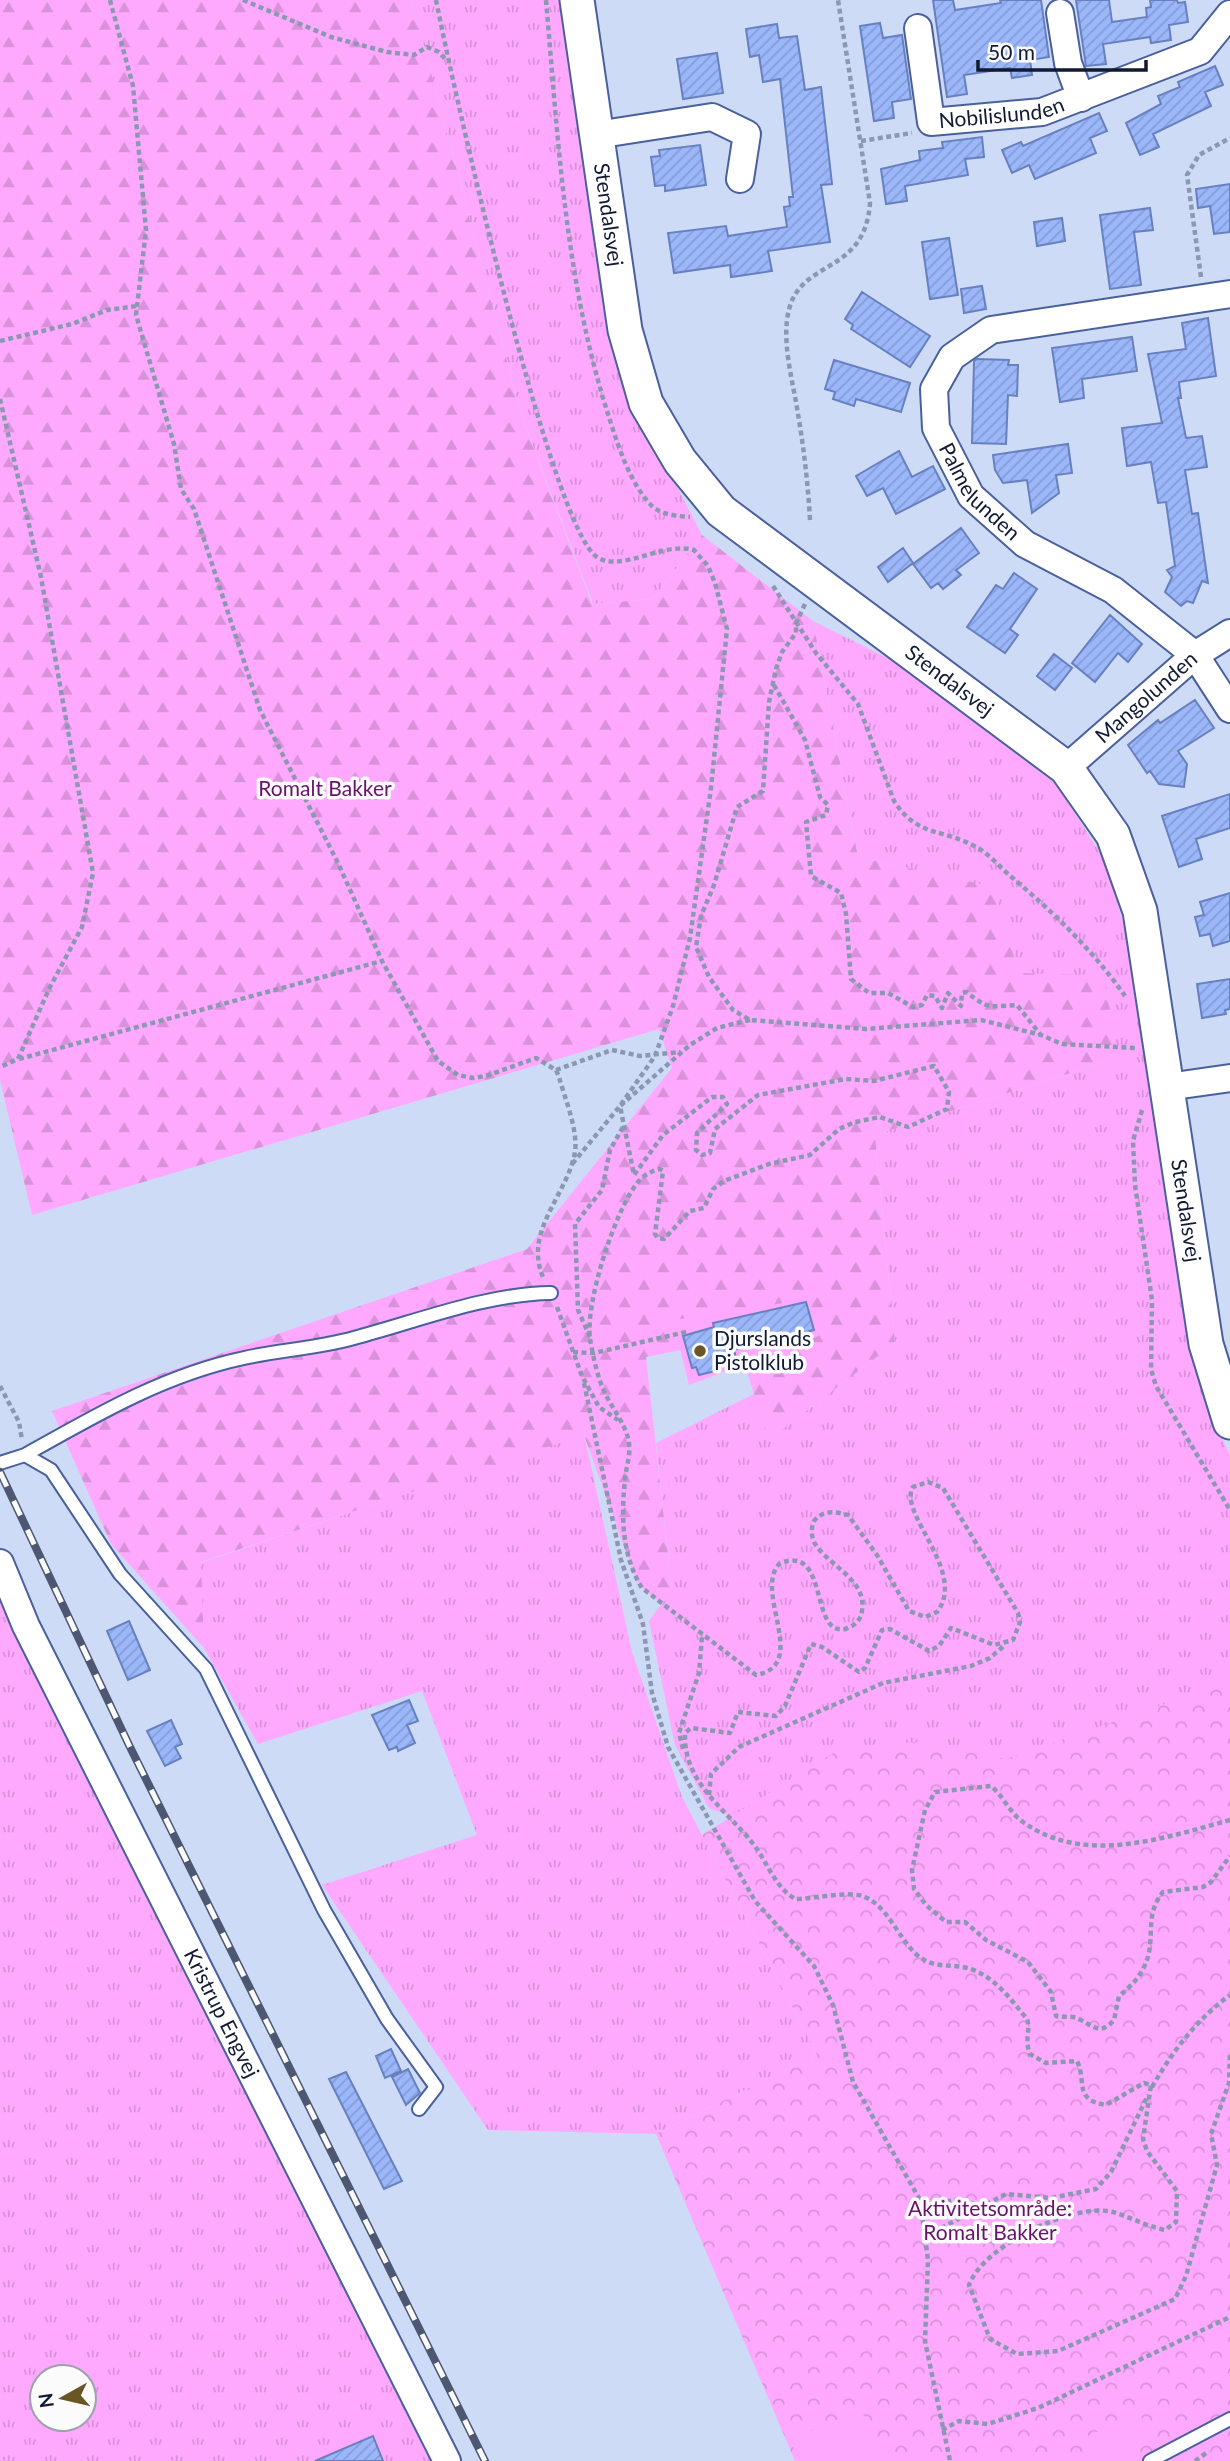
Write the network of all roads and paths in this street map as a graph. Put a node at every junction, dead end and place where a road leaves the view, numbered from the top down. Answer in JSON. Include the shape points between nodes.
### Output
{"nodes":[{"id":1,"x":110,"y":0,"type":"edge"},
{"id":2,"x":243,"y":0,"type":"edge"},
{"id":3,"x":436,"y":0,"type":"edge"},
{"id":4,"x":577,"y":0,"type":"edge"},
{"id":5,"x":838,"y":0,"type":"edge"},
{"id":6,"x":1060,"y":13,"type":"dead end"},
{"id":7,"x":1230,"y":14,"type":"edge"},
{"id":8,"x":918,"y":28,"type":"dead end"},
{"id":9,"x":448,"y":62,"type":"junction"},
{"id":10,"x":1081,"y":97,"type":"junction"},
{"id":11,"x":931,"y":122,"type":"junction"},
{"id":12,"x":596,"y":135,"type":"junction"},
{"id":13,"x":1230,"y":138,"type":"edge"},
{"id":14,"x":861,"y":141,"type":"junction"},
{"id":15,"x":740,"y":179,"type":"dead end"},
{"id":16,"x":1217,"y":296,"type":"edge"},
{"id":17,"x":137,"y":306,"type":"junction"},
{"id":18,"x":0,"y":341,"type":"edge"},
{"id":19,"x":0,"y":399,"type":"edge"},
{"id":20,"x":810,"y":520,"type":"dead end"},
{"id":21,"x":806,"y":602,"type":"dead end"},
{"id":22,"x":796,"y":623,"type":"junction"},
{"id":23,"x":1230,"y":634,"type":"edge"},
{"id":24,"x":1195,"y":655,"type":"junction"},
{"id":25,"x":774,"y":684,"type":"junction"},
{"id":26,"x":1230,"y":709,"type":"edge"},
{"id":27,"x":1066,"y":768,"type":"junction"},
{"id":28,"x":382,"y":961,"type":"junction"},
{"id":29,"x":1130,"y":1004,"type":"dead end"},
{"id":30,"x":750,"y":1020,"type":"junction"},
{"id":31,"x":1041,"y":1035,"type":"junction"},
{"id":32,"x":1141,"y":1049,"type":"dead end"},
{"id":33,"x":682,"y":1051,"type":"junction"},
{"id":34,"x":654,"y":1056,"type":"junction"},
{"id":35,"x":18,"y":1059,"type":"junction"},
{"id":36,"x":0,"y":1066,"type":"edge"},
{"id":37,"x":556,"y":1070,"type":"junction"},
{"id":38,"x":1230,"y":1078,"type":"edge"},
{"id":39,"x":1155,"y":1097,"type":"junction"},
{"id":40,"x":620,"y":1107,"type":"junction"},
{"id":41,"x":624,"y":1125,"type":"junction"},
{"id":42,"x":570,"y":1166,"type":"junction"},
{"id":43,"x":551,"y":1293,"type":"junction"},
{"id":44,"x":686,"y":1332,"type":"dead end"},
{"id":45,"x":590,"y":1338,"type":"junction"},
{"id":46,"x":573,"y":1352,"type":"junction"},
{"id":47,"x":594,"y":1353,"type":"junction"},
{"id":48,"x":582,"y":1376,"type":"junction"},
{"id":49,"x":0,"y":1386,"type":"edge"},
{"id":50,"x":621,"y":1422,"type":"junction"},
{"id":51,"x":1230,"y":1422,"type":"edge"},
{"id":52,"x":25,"y":1455,"type":"junction"},
{"id":53,"x":0,"y":1463,"type":"edge"},
{"id":54,"x":1230,"y":1510,"type":"edge"},
{"id":55,"x":0,"y":1563,"type":"edge"},
{"id":56,"x":702,"y":1635,"type":"junction"},
{"id":57,"x":1007,"y":1643,"type":"junction"},
{"id":58,"x":685,"y":1755,"type":"junction"},
{"id":59,"x":680,"y":1770,"type":"junction"},
{"id":60,"x":709,"y":1796,"type":"junction"},
{"id":61,"x":1230,"y":1820,"type":"edge"},
{"id":62,"x":1230,"y":1856,"type":"edge"},
{"id":63,"x":1230,"y":1995,"type":"edge"},
{"id":64,"x":1230,"y":2053,"type":"edge"},
{"id":65,"x":1151,"y":2089,"type":"junction"},
{"id":66,"x":419,"y":2109,"type":"dead end"},
{"id":67,"x":921,"y":2204,"type":"junction"},
{"id":68,"x":982,"y":2205,"type":"junction"},
{"id":69,"x":926,"y":2236,"type":"junction"},
{"id":70,"x":1230,"y":2317,"type":"edge"},
{"id":71,"x":1230,"y":2419,"type":"edge"},
{"id":72,"x":941,"y":2430,"type":"junction"},
{"id":73,"x":447,"y":2461,"type":"edge"},
{"id":74,"x":950,"y":2461,"type":"edge"},
{"id":75,"x":1150,"y":2461,"type":"edge"}],
"edges":[{"from":1,"to":17,"type":"path","via":[[133,86],[146,230]]},
{"from":2,"to":9,"type":"path","via":[[331,37],[409,55],[427,47],[439,51]]},
{"from":3,"to":9,"type":"path"},
{"from":4,"to":12,"type":"street","name":"Stendalsvej"},
{"from":5,"to":14,"type":"path"},
{"from":6,"to":10,"type":"street","name":"Nobilislunden","via":[[1068,64]]},
{"from":7,"to":10,"type":"street","name":"Nobilislunden","via":[[1200,51]]},
{"from":8,"to":11,"type":"street","name":"Nobilislunden"},
{"from":9,"to":34,"type":"path","via":[[543,434],[579,536],[589,552],[613,562],[663,549],[694,551],[708,566],[726,614],[721,698],[690,938],[673,1006]]},
{"from":10,"to":11,"type":"street","name":"Nobilislunden","via":[[1042,112]]},
{"from":11,"to":14,"type":"path","via":[[915,133]]},
{"from":12,"to":15,"type":"street","via":[[712,117],[747,134]]},
{"from":12,"to":27,"type":"street","name":"Stendalsvej","via":[[625,330],[646,403],[680,461],[721,511]]},
{"from":13,"to":16,"type":"path","via":[[1199,155],[1187,174]]},
{"from":14,"to":20,"type":"path","via":[[870,203],[864,231],[849,255],[804,284],[792,302],[786,329]]},
{"from":16,"to":24,"type":"street","name":"Palmelunden","via":[[991,330],[952,357],[934,390],[936,428],[971,496],[1025,544],[1113,590]]},
{"from":17,"to":18,"type":"path","via":[[107,310],[72,324]]},
{"from":17,"to":28,"type":"path","via":[[174,444],[181,489],[194,509],[260,710]]},
{"from":19,"to":35,"type":"path","via":[[41,577],[93,873],[82,928]]},
{"from":21,"to":22,"type":"path"},
{"from":22,"to":25,"type":"path"},
{"from":22,"to":29,"type":"path","via":[[858,704],[902,814],[928,831],[976,847],[1056,915],[1104,965]]},
{"from":23,"to":24,"type":"street","name":"Mangolunden"},
{"from":24,"to":26,"type":"street","name":"Palmelunden"},
{"from":24,"to":27,"type":"street","name":"Mangolunden"},
{"from":25,"to":30,"type":"path","via":[[762,791],[737,807],[697,929],[696,947],[709,978],[733,1010]]},
{"from":25,"to":31,"type":"path","via":[[805,740],[820,797],[828,805],[826,815],[806,821],[806,848],[811,876],[841,893],[851,979],[869,993],[888,993],[913,1007],[922,1005],[930,995],[942,1008],[948,993],[961,1006],[966,992],[987,1007],[1017,1005]]},
{"from":27,"to":39,"type":"street","name":"Stendalsvej","via":[[1113,835],[1140,911]]},
{"from":28,"to":35,"type":"path"},
{"from":28,"to":37,"type":"path","via":[[438,1061],[458,1075],[486,1076],[536,1058]]},
{"from":30,"to":31,"type":"path","via":[[866,1029],[981,1020]]},
{"from":30,"to":33,"type":"path","via":[[717,1028]]},
{"from":31,"to":32,"type":"path","via":[[1062,1044]]},
{"from":33,"to":34,"type":"path"},
{"from":33,"to":40,"type":"path"},
{"from":34,"to":37,"type":"path","via":[[612,1050]]},
{"from":34,"to":40,"type":"path"},
{"from":35,"to":36,"type":"path"},
{"from":37,"to":42,"type":"path","via":[[573,1135],[575,1151]]},
{"from":38,"to":39,"type":"street"},
{"from":39,"to":51,"type":"street","name":"Stendalsvej","via":[[1206,1344]]},
{"from":39,"to":54,"type":"path","via":[[1133,1141],[1152,1300],[1151,1369],[1156,1386]]},
{"from":40,"to":41,"type":"path"},
{"from":40,"to":42,"type":"path"},
{"from":41,"to":45,"type":"path","via":[[610,1150],[602,1190],[575,1224],[578,1310]]},
{"from":41,"to":45,"type":"path","via":[[634,1175],[663,1135],[712,1097],[723,1097],[727,1104],[697,1133],[696,1150],[702,1155],[710,1153],[715,1129],[768,1091],[846,1079],[874,1081],[928,1065],[939,1071],[949,1092],[947,1109],[921,1122],[908,1127],[880,1116],[855,1122],[839,1129],[810,1155],[724,1181],[713,1189],[704,1208],[690,1211],[664,1239],[656,1234],[663,1171],[647,1173],[636,1184],[606,1247],[591,1311]]},
{"from":42,"to":43,"type":"path","via":[[547,1212],[538,1252]]},
{"from":43,"to":46,"type":"path"},
{"from":43,"to":52,"type":"lane","via":[[517,1293],[344,1341],[243,1359],[166,1381],[126,1398]]},
{"from":44,"to":47,"type":"path"},
{"from":45,"to":47,"type":"path"},
{"from":46,"to":47,"type":"path"},
{"from":46,"to":48,"type":"path"},
{"from":47,"to":50,"type":"path","via":[[604,1392]]},
{"from":48,"to":50,"type":"path","via":[[599,1407]]},
{"from":48,"to":59,"type":"path","via":[[621,1560],[643,1624],[652,1693]]},
{"from":49,"to":52,"type":"path","via":[[19,1422]]},
{"from":50,"to":56,"type":"path","via":[[630,1457],[623,1535],[635,1577],[642,1588]]},
{"from":52,"to":53,"type":"lane"},
{"from":52,"to":66,"type":"lane","via":[[51,1471],[120,1574],[206,1669],[324,1910],[387,2019],[436,2087]]},
{"from":55,"to":73,"type":"street","name":"Kristrup Engvej","via":[[26,1626]]},
{"from":56,"to":57,"type":"path","via":[[756,1675],[772,1668],[781,1653],[772,1577],[786,1561],[806,1566],[828,1622],[842,1629],[857,1622],[862,1600],[852,1580],[812,1536],[814,1521],[831,1511],[848,1515],[909,1611],[925,1617],[937,1612],[944,1600],[944,1585],[934,1545],[909,1500],[913,1487],[923,1482],[943,1488],[1018,1613],[1017,1633]]},
{"from":56,"to":58,"type":"path","via":[[699,1673],[679,1733]]},
{"from":57,"to":58,"type":"path","via":[[994,1645],[951,1628],[939,1646],[929,1651],[886,1629],[859,1672],[811,1643],[780,1713],[770,1717],[738,1712],[730,1733],[688,1729]]},
{"from":57,"to":60,"type":"path","via":[[971,1666],[883,1683],[739,1747],[711,1774]]},
{"from":58,"to":59,"type":"path"},
{"from":58,"to":60,"type":"path"},
{"from":59,"to":67,"type":"path","via":[[755,1901],[814,1966],[833,2004],[853,2082]]},
{"from":60,"to":65,"type":"path","via":[[795,1899],[865,1896],[926,1962],[976,1971],[1003,1989],[1027,2019],[1030,2054],[1046,2063],[1077,2061],[1084,2093],[1094,2102],[1106,2105],[1146,2082]]},
{"from":61,"to":62,"type":"path","via":[[1151,1842],[1068,1844],[1021,1821],[991,1786],[935,1792],[925,1810],[912,1870],[914,1889],[936,1915],[946,1922],[965,1922],[986,1940],[1028,1962],[1051,1992],[1056,2016],[1076,2017],[1097,2030],[1114,2021],[1119,1996],[1138,1981],[1150,1955],[1156,1900],[1163,1892],[1203,1887]]},
{"from":63,"to":65,"type":"path","via":[[1207,2012]]},
{"from":64,"to":65,"type":"path","via":[[1229,2083],[1211,2134],[1217,2165],[1186,2276],[1175,2299],[1058,2351],[1017,2354],[989,2339],[969,2285],[988,2256],[1021,2233],[1088,2212],[1112,2212],[1165,2230],[1176,2222],[1177,2191],[1147,2151],[1143,2138]]},
{"from":65,"to":68,"type":"path","via":[[1111,2172],[1096,2189],[1051,2197],[1012,2193]]},
{"from":67,"to":68,"type":"path","via":[[956,2200]]},
{"from":67,"to":69,"type":"path"},
{"from":68,"to":69,"type":"path"},
{"from":69,"to":72,"type":"path","via":[[925,2342]]},
{"from":70,"to":72,"type":"path","via":[[1038,2408],[988,2424],[959,2421]]},
{"from":71,"to":75,"type":"lane"},
{"from":72,"to":74,"type":"path"}]}
